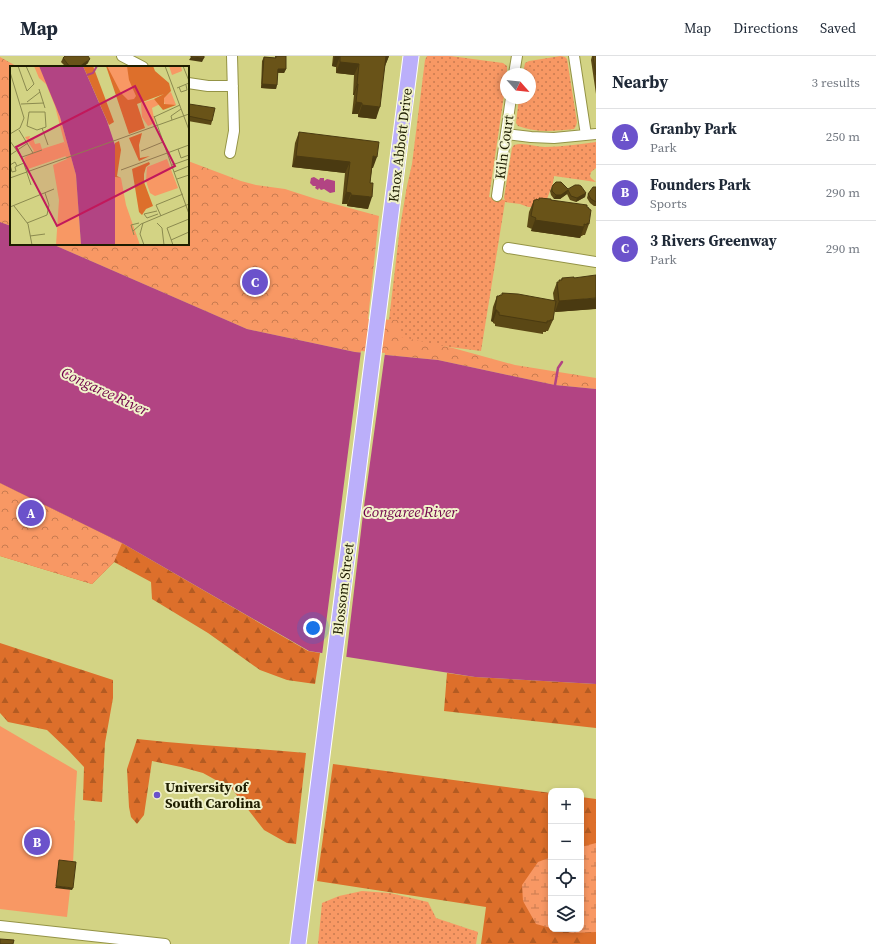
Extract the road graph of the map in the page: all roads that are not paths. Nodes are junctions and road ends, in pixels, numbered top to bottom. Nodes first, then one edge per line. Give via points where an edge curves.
1 (122, 56) edge
2 (232, 56) edge
3 (411, 56) edge
4 (507, 56) edge
5 (510, 56) edge
6 (517, 56) edge
7 (574, 56) edge
8 (141, 66) edge
9 (515, 68) edge
10 (189, 83) edge
11 (233, 86) junction
12 (510, 104) edge
13 (506, 134) junction
14 (591, 134) edge
15 (230, 153) dead end
16 (497, 196) dead end
17 (389, 234) joint
18 (508, 248) dead end
19 (596, 262) edge
20 (0, 926) edge
21 (97, 940) edge
22 (165, 944) edge
23 (298, 944) edge

1 - 8 street
2 - 11 street
3 - 17 main road, Knox Abbott Drive
4 - 5 street
6 - 9 street
7 - 14 street
10 - 11 street
11 - 15 street via 234,131
12 - 13 street, Kiln Court
13 - 14 street via 531,138
13 - 16 street, Kiln Court
17 - 23 main road, Blossom Street
18 - 19 street
20 - 21 street
21 - 22 street

